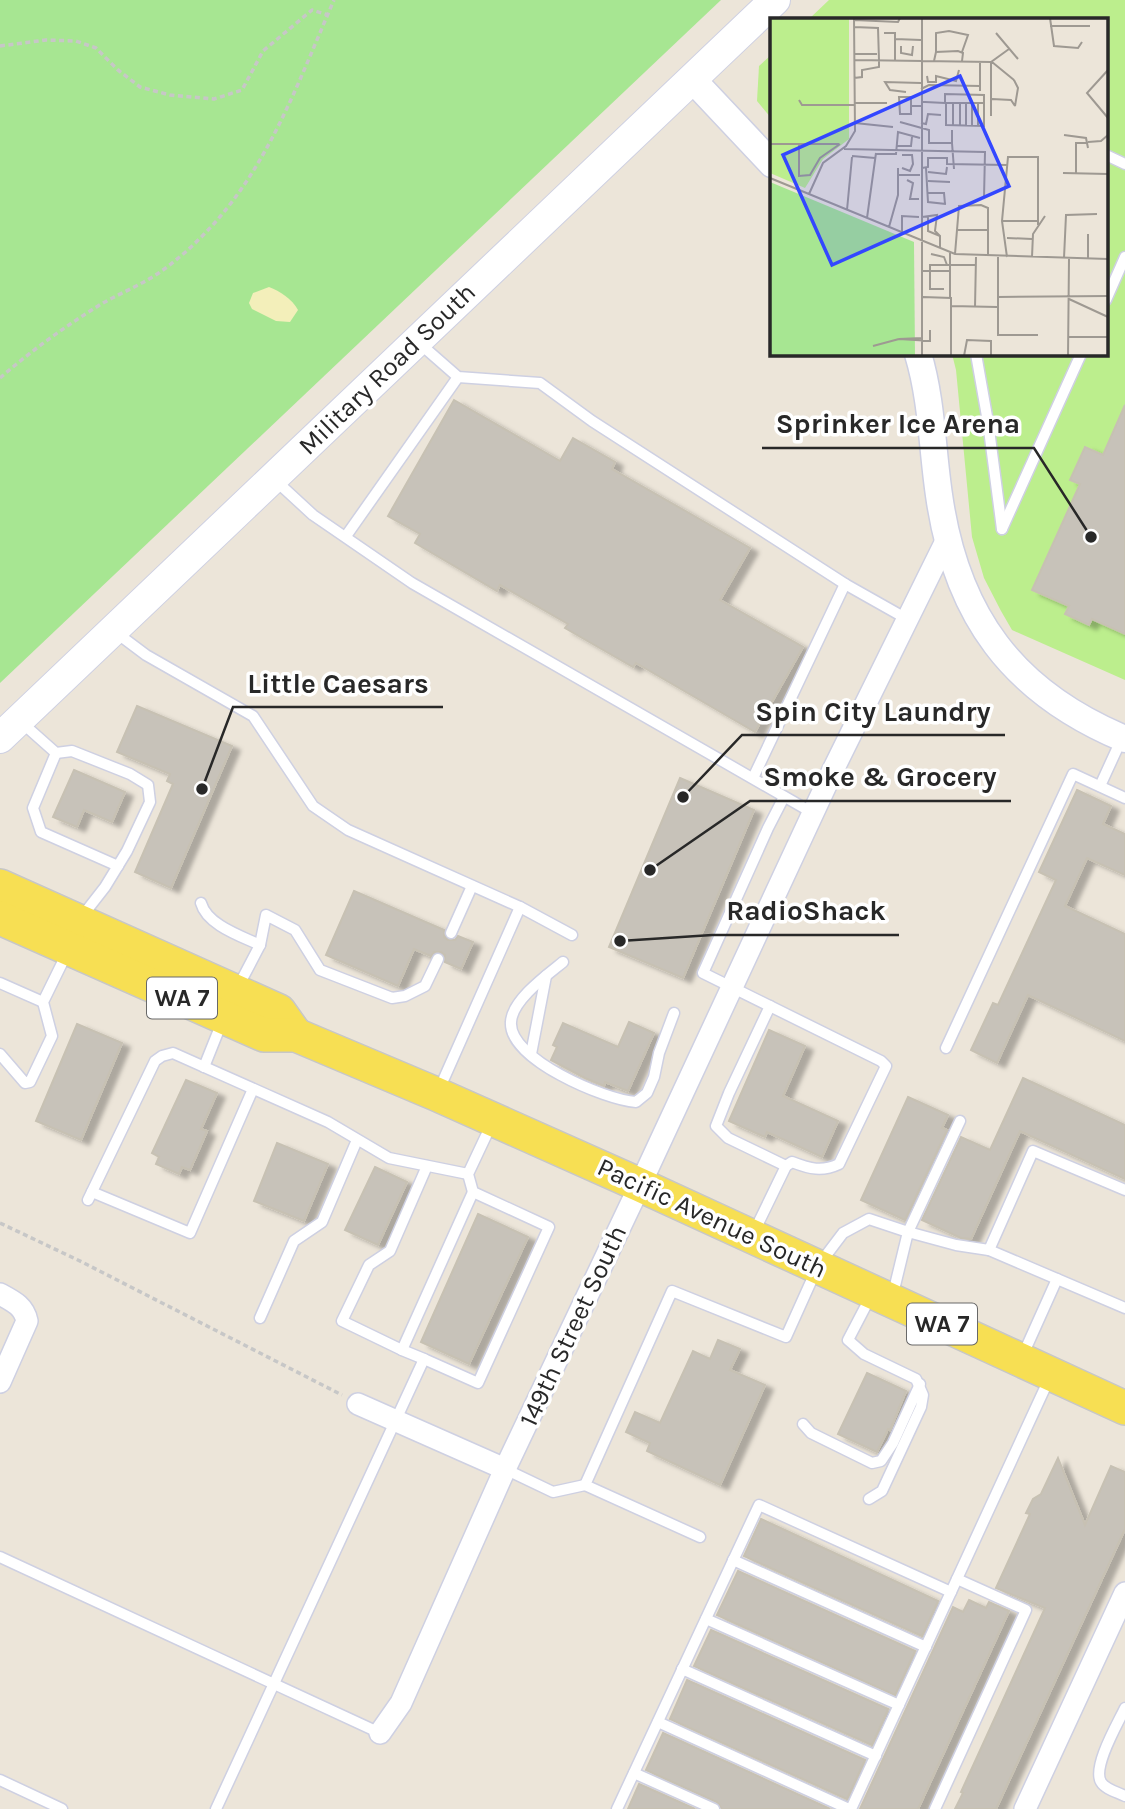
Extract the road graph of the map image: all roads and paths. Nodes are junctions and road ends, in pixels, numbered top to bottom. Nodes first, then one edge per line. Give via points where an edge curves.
1 (334, 0) edge
2 (775, 0) edge
3 (328, 15) junction
4 (0, 46) edge
5 (692, 79) junction
6 (1108, 156) edge
7 (770, 162) edge
8 (1125, 164) edge
9 (1125, 257) edge
10 (1108, 295) edge
11 (416, 340) junction
12 (918, 355) edge
13 (976, 355) edge
14 (1082, 355) edge
15 (457, 377) junction
16 (0, 378) edge
17 (273, 478) junction
18 (346, 536) junction
19 (947, 539) junction
20 (845, 584) junction
21 (907, 619) junction
22 (113, 631) junction
23 (10, 729) edge
24 (1124, 738) edge
25 (56, 753) junction
26 (753, 778) junction
27 (1100, 786) junction
28 (784, 797) junction
29 (1125, 798) edge
30 (813, 813) junction
31 (118, 866) junction
32 (0, 886) edge
33 (472, 886) junction
34 (201, 904) dead end
35 (520, 907) junction
36 (0, 918) edge
37 (451, 933) dead end
38 (74, 934) junction
39 (572, 934) dead end
40 (260, 945) junction
41 (439, 959) dead end
42 (563, 961) dead end
43 (546, 976) junction
44 (0, 983) edge
45 (733, 986) junction
46 (43, 1002) junction
47 (230, 1004) junction
48 (770, 1006) junction
49 (674, 1013) dead end
50 (946, 1048) dead end
51 (0, 1054) edge
52 (531, 1054) junction
53 (204, 1067) junction
54 (253, 1089) junction
55 (436, 1094) junction
56 (493, 1119) junction
57 (960, 1121) dead end
58 (357, 1140) junction
59 (786, 1166) junction
60 (427, 1167) junction
61 (468, 1174) junction
62 (640, 1185) junction
63 (1125, 1191) edge
64 (473, 1192) junction
65 (0, 1223) edge
66 (908, 1232) junction
67 (752, 1236) junction
68 (989, 1250) junction
69 (818, 1266) junction
70 (1057, 1279) junction
71 (0, 1294) edge
72 (882, 1296) junction
73 (1125, 1308) edge
74 (260, 1318) dead end
75 (402, 1350) junction
76 (424, 1359) junction
77 (1021, 1360) junction
78 (1051, 1374) junction
79 (0, 1382) edge
80 (920, 1384) junction
81 (358, 1404) joint
82 (1125, 1408) edge
83 (395, 1420) junction
84 (803, 1424) dead end
85 (505, 1469) junction
86 (585, 1485) junction
87 (869, 1499) dead end
88 (700, 1537) dead end
89 (0, 1556) edge
90 (733, 1560) junction
91 (957, 1579) junction
92 (951, 1592) junction
93 (1125, 1593) edge
94 (706, 1619) junction
95 (926, 1647) junction
96 (682, 1669) junction
97 (273, 1683) junction
98 (899, 1704) junction
99 (1125, 1708) edge
100 (658, 1722) junction
101 (380, 1733) joint
102 (876, 1756) junction
103 (634, 1773) junction
104 (0, 1780) edge
105 (1125, 1796) edge
106 (62, 1809) edge
107 (216, 1809) edge
108 (617, 1809) edge
109 (714, 1809) edge
110 (850, 1809) edge
111 (935, 1809) edge
112 (1025, 1809) edge

1 - 3 path
2 - 5 main road, Military Road South
3 - 4 path via 312,10 263,51 242,90 214,99 140,87 96,48 76,41
3 - 16 path via 262,159 225,211 161,272 70,325
5 - 7 street
5 - 11 main road, Military Road South
6 - 8 lane
9 - 10 lane
11 - 15 lane
11 - 17 main road, Military Road South
12 - 19 street
13 - 14 lane via 1002,529
15 - 18 lane
15 - 20 lane via 540,383
17 - 18 lane via 313,515
17 - 22 main road, Military Road South
18 - 26 lane via 412,583
19 - 21 street, 149th Street South
19 - 24 street via 968,600 1003,654 1054,701
20 - 21 lane
20 - 26 lane
21 - 30 street, 149th Street South
22 - 23 main road, Military Road South
22 - 33 lane via 253,716 313,806 348,830
23 - 25 lane
24 - 27 lane
25 - 31 lane via 33,808 41,832
25 - 31 lane via 72,751 148,785 150,803
26 - 28 lane
27 - 29 lane
27 - 50 lane via 1073,774
28 - 30 lane
28 - 45 lane via 703,973
30 - 45 street, 149th Street South
31 - 38 lane
32 - 38 main road, Pacific Avenue South / WA 7
33 - 35 lane
33 - 37 lane
34 - 40 lane via 203,912 218,923
35 - 39 lane
35 - 55 lane
36 - 38 main road, Pacific Avenue South / WA 7
38 - 46 lane
38 - 47 main road, Pacific Avenue South / WA 7
40 - 41 lane via 265,915 298,933 320,970 392,998 425,986
40 - 47 lane
42 - 43 lane
43 - 52 lane
43 - 52 lane via 514,1009 510,1023 514,1037
44 - 46 lane
45 - 48 lane
45 - 62 street, 149th Street South
46 - 51 lane via 52,1036 30,1082 25,1083
47 - 53 lane
47 - 55 main road, Pacific Avenue South / WA 7 via 279,1011 296,1035
48 - 59 lane via 716,1126 728,1138
48 - 59 lane via 886,1066 839,1164 825,1170 792,1162
49 - 52 lane via 648,1093 636,1102 622,1101 556,1074
53 - 54 lane
53 - 54 lane via 173,1053 155,1061 90,1196 190,1233
54 - 58 lane
55 - 56 main road, Pacific Avenue South / WA 7
56 - 61 lane
56 - 62 main road, Pacific Avenue South / WA 7
57 - 66 lane
58 - 60 lane via 389,1158
58 - 74 lane via 322,1222 294,1241
59 - 67 lane
60 - 61 lane
60 - 75 lane via 390,1251 369,1265 342,1321
61 - 64 lane
62 - 67 main road, Pacific Avenue South / WA 7
62 - 85 street, 149th Street South
63 - 68 lane via 1033,1150
64 - 75 lane
64 - 76 lane via 550,1227 478,1383
65 - 81 path
66 - 68 lane
66 - 69 lane via 869,1219 843,1233
66 - 72 lane
67 - 69 main road, Pacific Avenue South / WA 7
68 - 70 lane
69 - 72 main road, Pacific Avenue South / WA 7
69 - 86 lane via 786,1337 672,1291
70 - 73 lane
70 - 77 lane
71 - 79 street via 19,1305 27,1321
72 - 77 main road, Pacific Avenue South / WA 7
72 - 80 lane via 848,1340 864,1354
75 - 76 lane
76 - 83 lane
77 - 78 main road, Pacific Avenue South / WA 7
78 - 82 main road, Pacific Avenue South / WA 7
78 - 91 lane
80 - 84 lane via 881,1461 872,1463 811,1433
80 - 87 lane via 920,1407 882,1491
81 - 83 street
83 - 85 street
83 - 97 lane
85 - 86 lane via 552,1492
85 - 101 street, 149th Street South via 401,1703
86 - 88 lane
89 - 97 lane
90 - 92 lane via 759,1506
90 - 94 lane
90 - 95 lane
91 - 92 lane
91 - 111 lane via 1026,1610
92 - 95 lane
93 - 112 street
94 - 96 lane
94 - 98 lane
95 - 98 lane
96 - 100 lane
96 - 102 lane
97 - 101 lane
97 - 107 lane
98 - 102 lane
99 - 105 lane via 1098,1777 1103,1785
100 - 103 lane
100 - 110 lane
102 - 110 lane
103 - 108 lane
103 - 109 lane
104 - 106 lane

